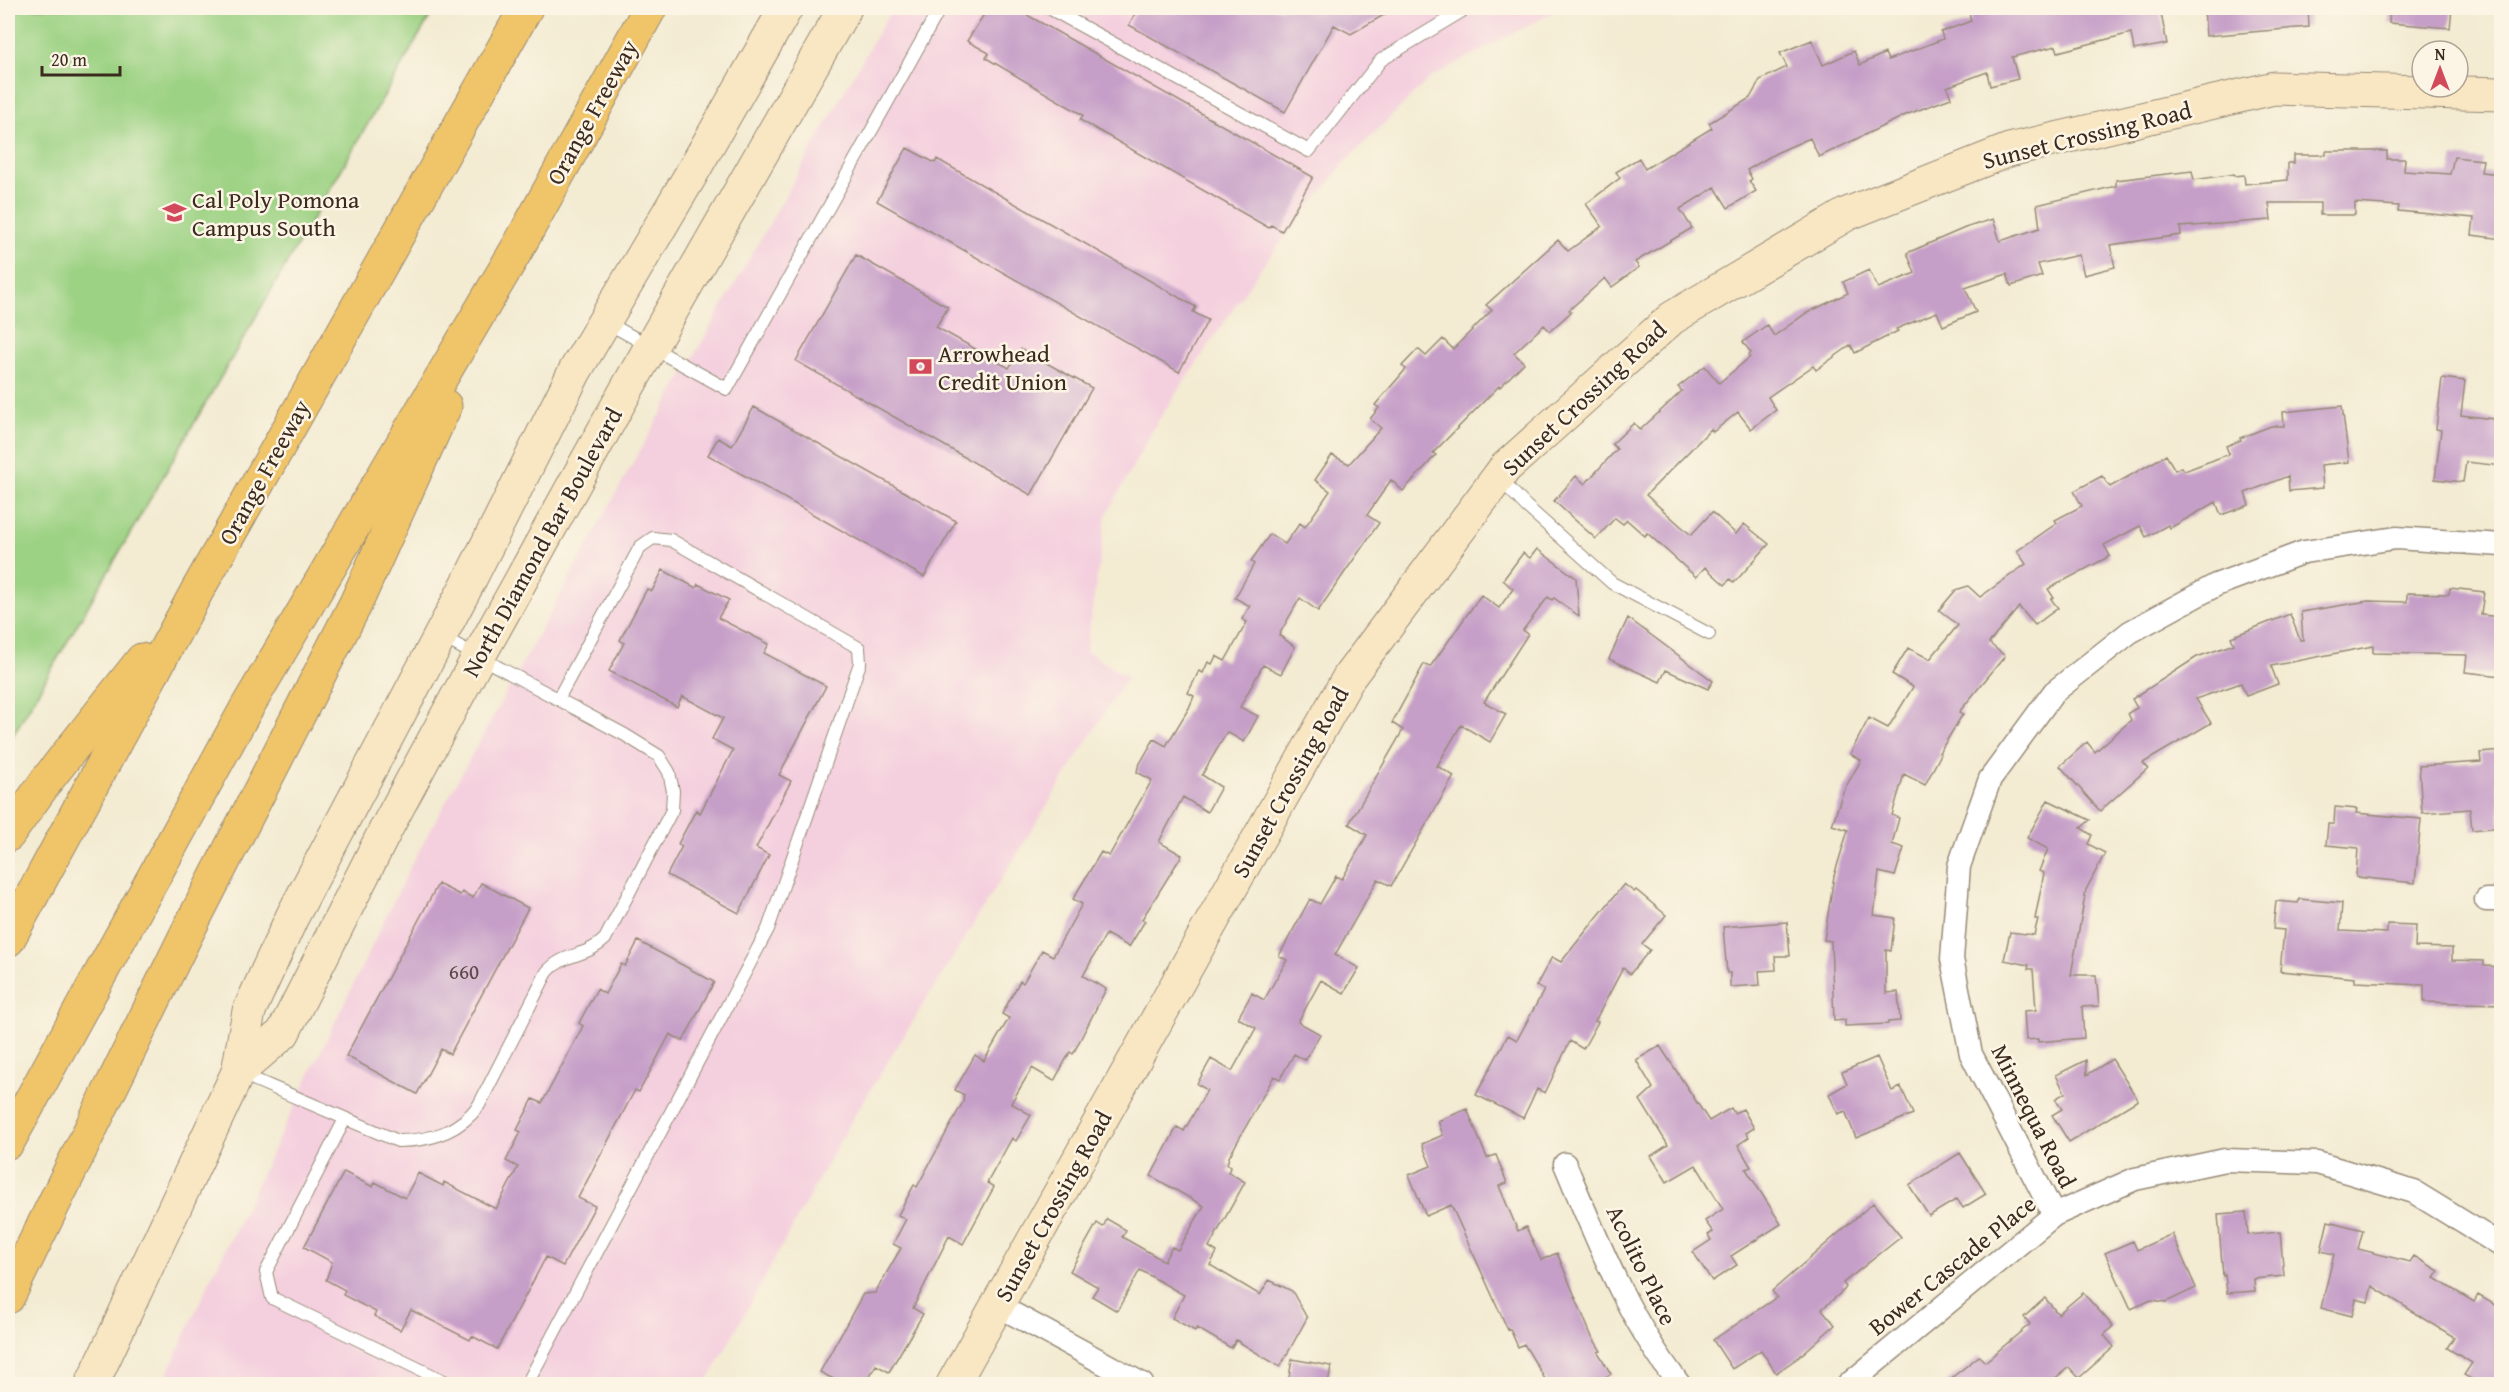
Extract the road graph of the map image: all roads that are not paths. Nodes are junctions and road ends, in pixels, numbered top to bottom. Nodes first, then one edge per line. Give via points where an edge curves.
1 (526, 8) edge
2 (650, 8) edge
3 (786, 8) edge
4 (845, 8) edge
5 (940, 8) edge
6 (1049, 8) edge
7 (1467, 8) edge
8 (2502, 94) edge
9 (517, 249) junction
10 (604, 321) junction
11 (652, 346) junction
12 (1498, 477) junction
13 (2502, 545) edge
14 (198, 591) junction
15 (1709, 634) dead end
16 (440, 636) junction
17 (479, 656) junction
18 (558, 699) junction
19 (8, 835) edge
20 (8, 940) edge
21 (238, 1072) junction
22 (345, 1119) junction
23 (8, 1142) edge
24 (1565, 1164) dead end
25 (2054, 1215) junction
26 (2502, 1246) edge
27 (8, 1297) edge
28 (997, 1305) junction
29 (92, 1384) edge
30 (450, 1384) edge
31 (527, 1384) edge
32 (953, 1384) edge
33 (1142, 1384) edge
34 (1679, 1384) edge
35 (1849, 1384) edge

1 - 14 highway, Orange Freeway
2 - 9 highway, Orange Freeway
3 - 10 main road
4 - 11 main road, North Diamond Bar Boulevard
5 - 11 lane via 727,390
6 - 7 lane via 1309,151 1381,60
8 - 12 main road, Sunset Crossing Road via 2274,88 2009,150 1847,214 1672,318
9 - 23 highway via 246,709
9 - 27 highway via 356,603 187,933
10 - 11 lane
10 - 16 main road, North Diamond Bar Boulevard
11 - 17 main road, North Diamond Bar Boulevard
12 - 15 lane via 1612,583
12 - 28 main road, Sunset Crossing Road via 1349,677
13 - 25 street, Minnequa Road via 2396,538 2304,552 2216,585 2130,632 2054,692 1990,779 1959,866 1952,958 1971,1054
14 - 19 highway via 47,780
14 - 20 highway, Orange Freeway
16 - 17 lane
16 - 21 main road, North Diamond Bar Boulevard via 292,917 249,1011
17 - 18 lane
17 - 21 main road, North Diamond Bar Boulevard via 283,1033
18 - 22 lane via 659,756 669,772 672,810 605,939 595,949 556,962 547,972 471,1117 457,1128 417,1141 398,1141
18 - 31 lane via 640,547 653,538 671,540 860,648 860,663 768,929
21 - 22 lane
21 - 29 main road, North Diamond Bar Boulevard
22 - 30 lane via 266,1272 272,1298
24 - 34 street, Acolito Place via 1618,1289
25 - 26 street, Bower Cascade Place via 2135,1179 2225,1160 2317,1163 2414,1192
25 - 35 street, Bower Cascade Place
28 - 32 main road, Sunset Crossing Road
28 - 33 street

